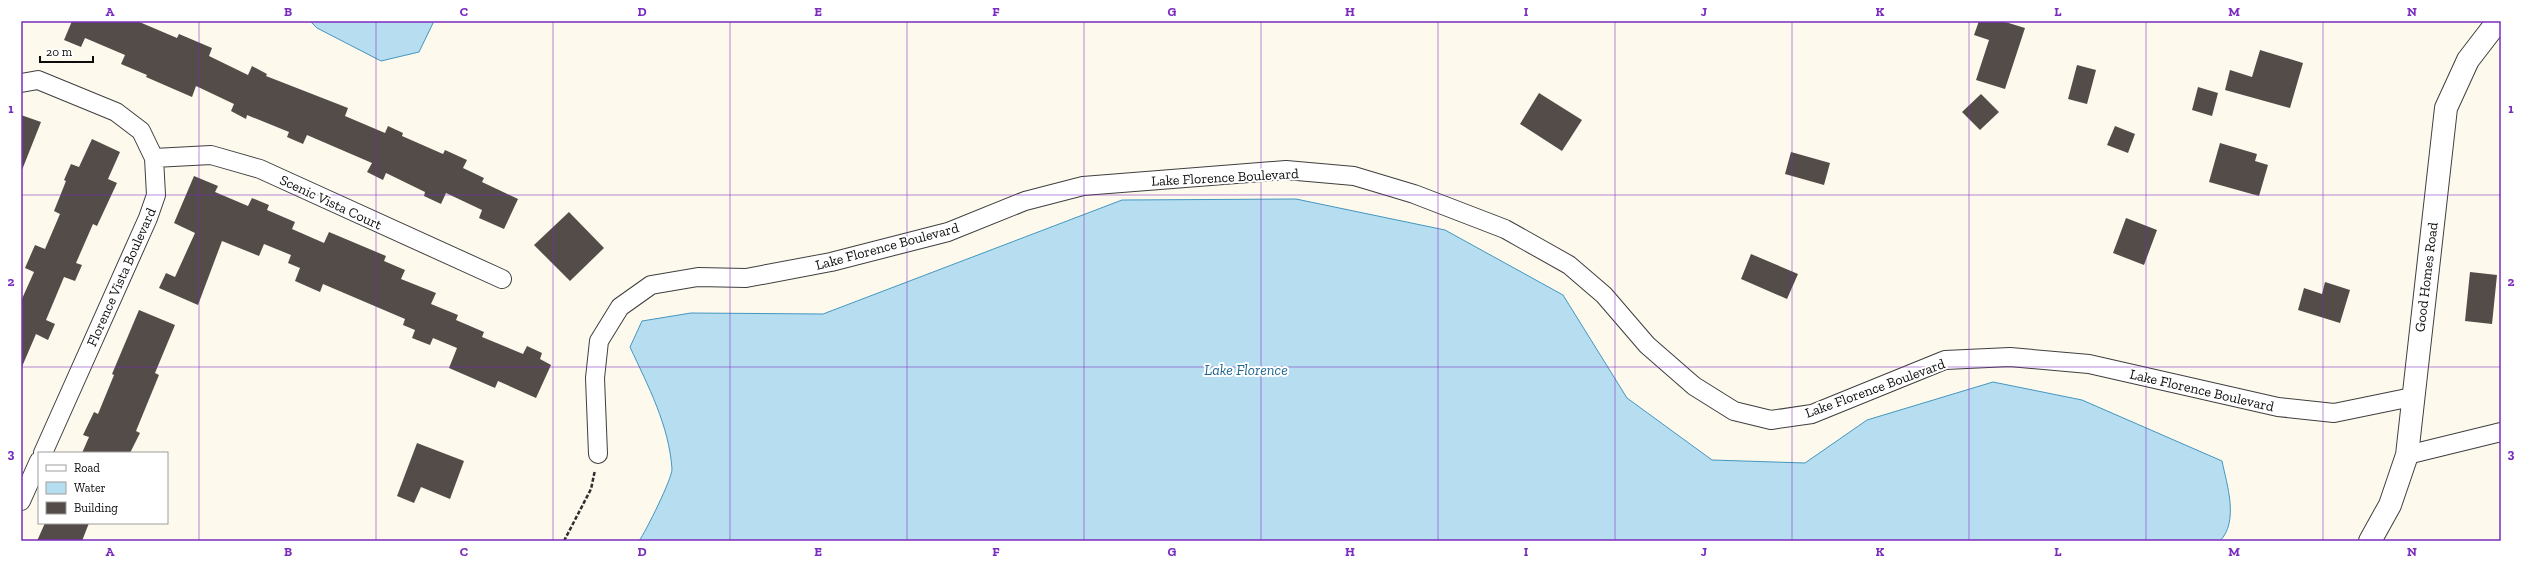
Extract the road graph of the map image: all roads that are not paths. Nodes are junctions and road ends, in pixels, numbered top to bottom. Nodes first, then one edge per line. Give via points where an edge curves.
1 (2498, 21) edge
2 (21, 83) edge
3 (154, 158) junction
4 (502, 280) dead end
5 (2412, 397) junction
6 (2501, 432) edge
7 (43, 452) edge
8 (598, 454) road end
9 (2407, 455) junction
10 (38, 463) edge
11 (21, 501) edge
12 (2370, 541) edge

1 - 5 street, Good Homes Road via 2468,60 2446,108
2 - 3 street, Florence Vista Boulevard via 38,80 116,112 141,131
3 - 4 street, Scenic Vista Court via 211,155 260,169
3 - 7 street, Florence Vista Boulevard via 156,195 148,218
5 - 8 street, Lake Florence Boulevard via 2334,413 2292,409 2089,364 2010,358 1946,360 1812,414 1771,420 1734,411 1694,386 1646,346 1604,295 1569,265 1505,229 1414,194 1354,176 1286,170 1082,186 1025,201 948,232 831,262 746,278 698,278 651,285 620,307 599,341 595,378
5 - 9 street, Good Homes Road
6 - 9 street
9 - 12 street, Good Homes Road via 2390,505
10 - 11 street

